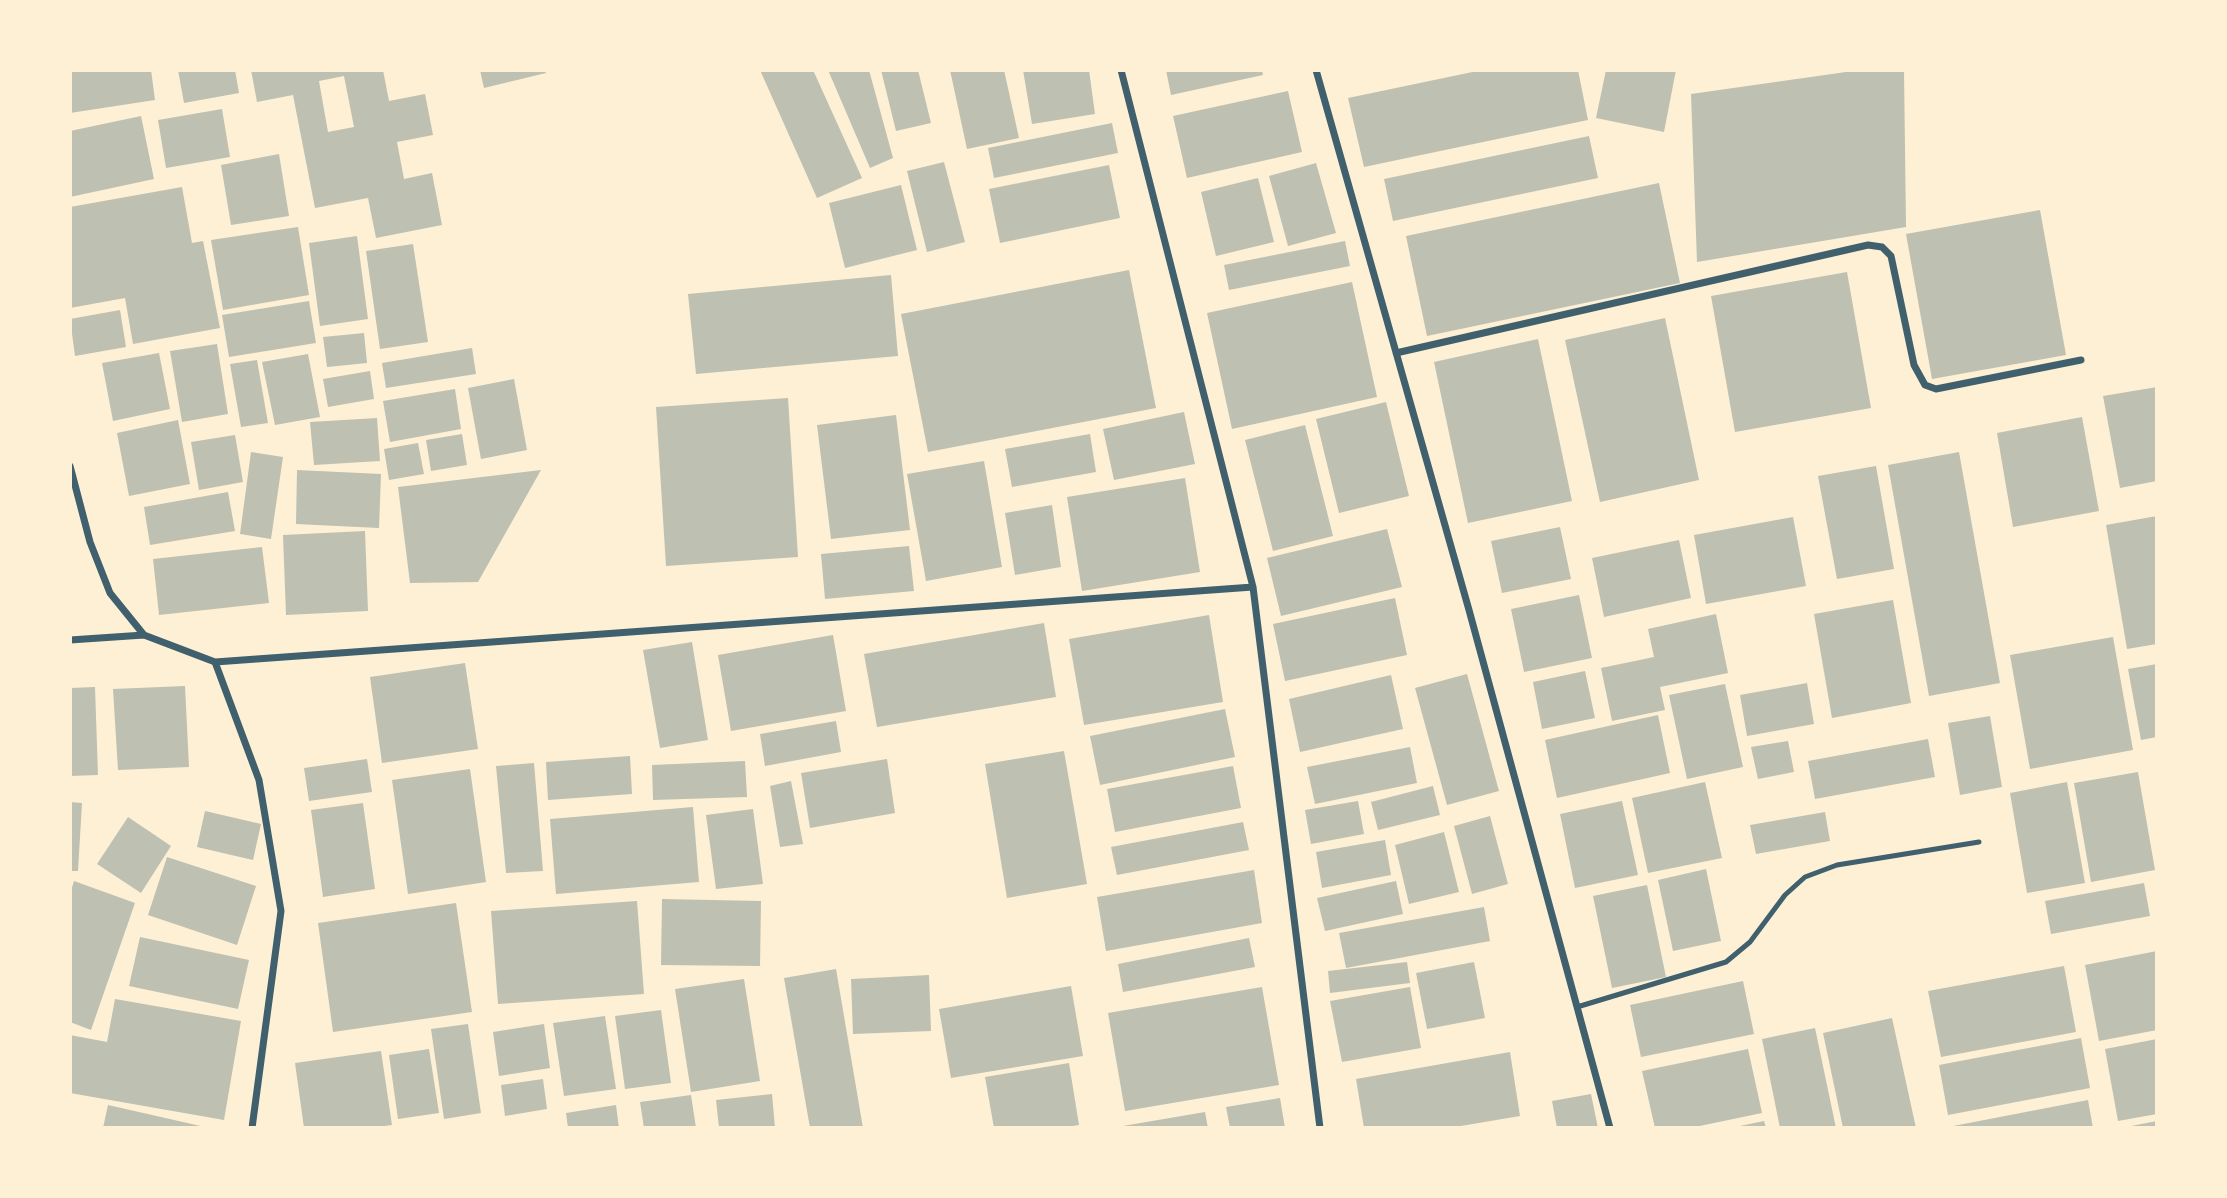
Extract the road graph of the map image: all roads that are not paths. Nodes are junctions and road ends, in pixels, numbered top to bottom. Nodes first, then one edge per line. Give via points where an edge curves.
1 (1121, 70) edge
2 (1316, 70) edge
3 (1396, 353) junction
4 (2081, 360) dead end
5 (70, 466) edge
6 (1253, 587) junction
7 (144, 635) junction
8 (70, 640) edge
9 (215, 662) junction
10 (1979, 842) dead end
11 (1577, 1007) junction
12 (252, 1128) edge
13 (1320, 1128) edge
14 (1610, 1128) edge

1 - 6 street
2 - 3 street
3 - 4 street via 1868,245 1882,247 1891,256 1914,365 1925,385 1936,389
3 - 11 street
5 - 7 street via 90,542 110,593
6 - 9 street
6 - 13 street
7 - 8 street
7 - 9 street
9 - 12 street via 259,780 281,911
10 - 11 lane via 1837,865 1805,877 1785,895 1750,942 1726,962
11 - 14 street

